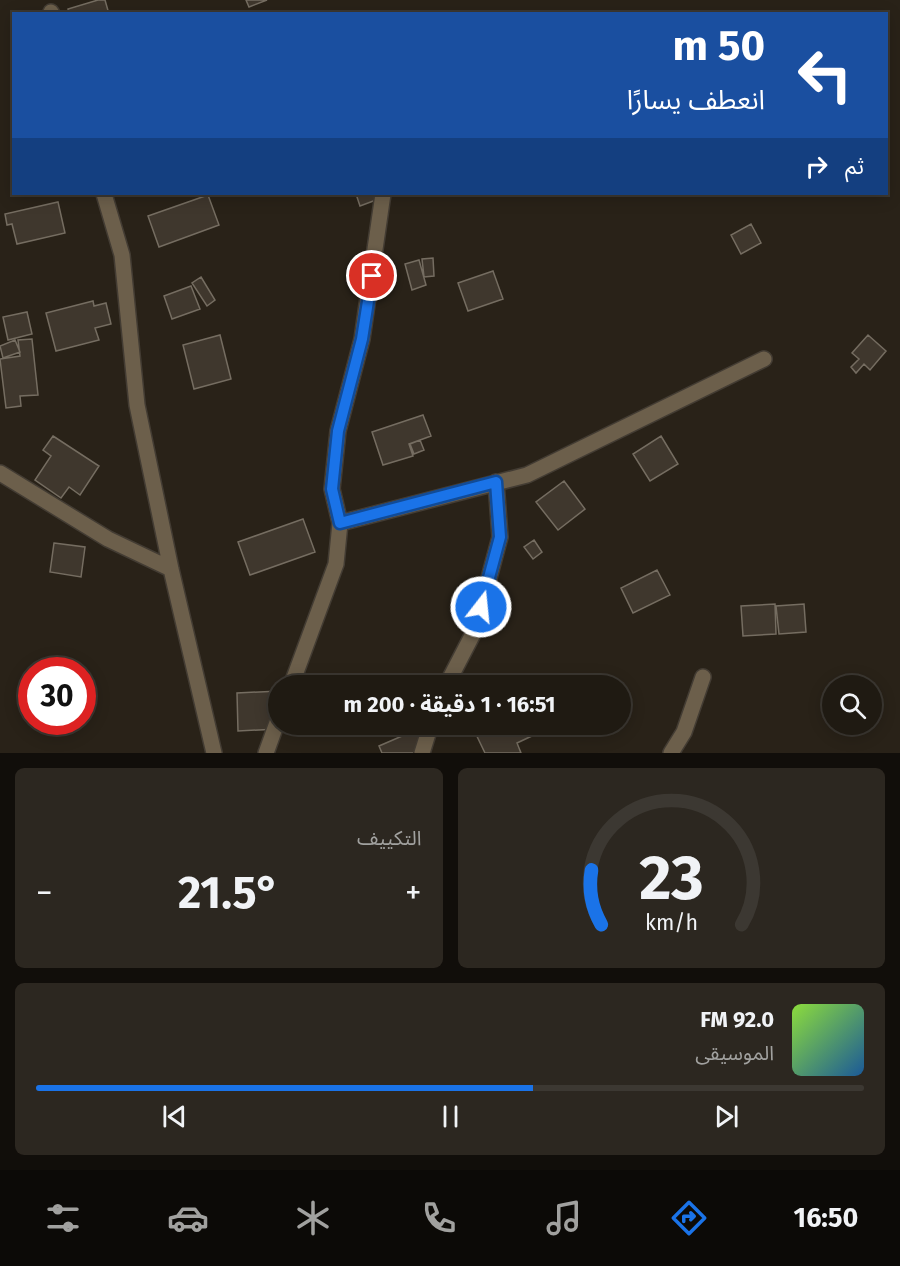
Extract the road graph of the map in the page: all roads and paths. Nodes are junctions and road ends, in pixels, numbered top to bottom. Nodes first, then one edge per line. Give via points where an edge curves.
1 (104, 195) edge
2 (383, 195) edge
3 (764, 359) dead end
4 (0, 473) edge
5 (496, 482) junction
6 (340, 523) junction
7 (171, 569) junction
8 (295, 675) edge
9 (452, 675) edge
10 (703, 677) dead end
11 (272, 735) edge
12 (427, 735) edge
13 (214, 753) edge
14 (266, 753) edge
15 (422, 753) edge
16 (671, 753) edge

1 - 7 street via 122,255 137,405
2 - 6 street via 362,339 338,431 332,489
3 - 5 street via 527,475
4 - 7 street via 108,539
5 - 6 street
5 - 9 street via 500,537 475,630
6 - 8 street via 336,564
7 - 13 street
10 - 16 street via 684,732
11 - 14 street
12 - 15 street

